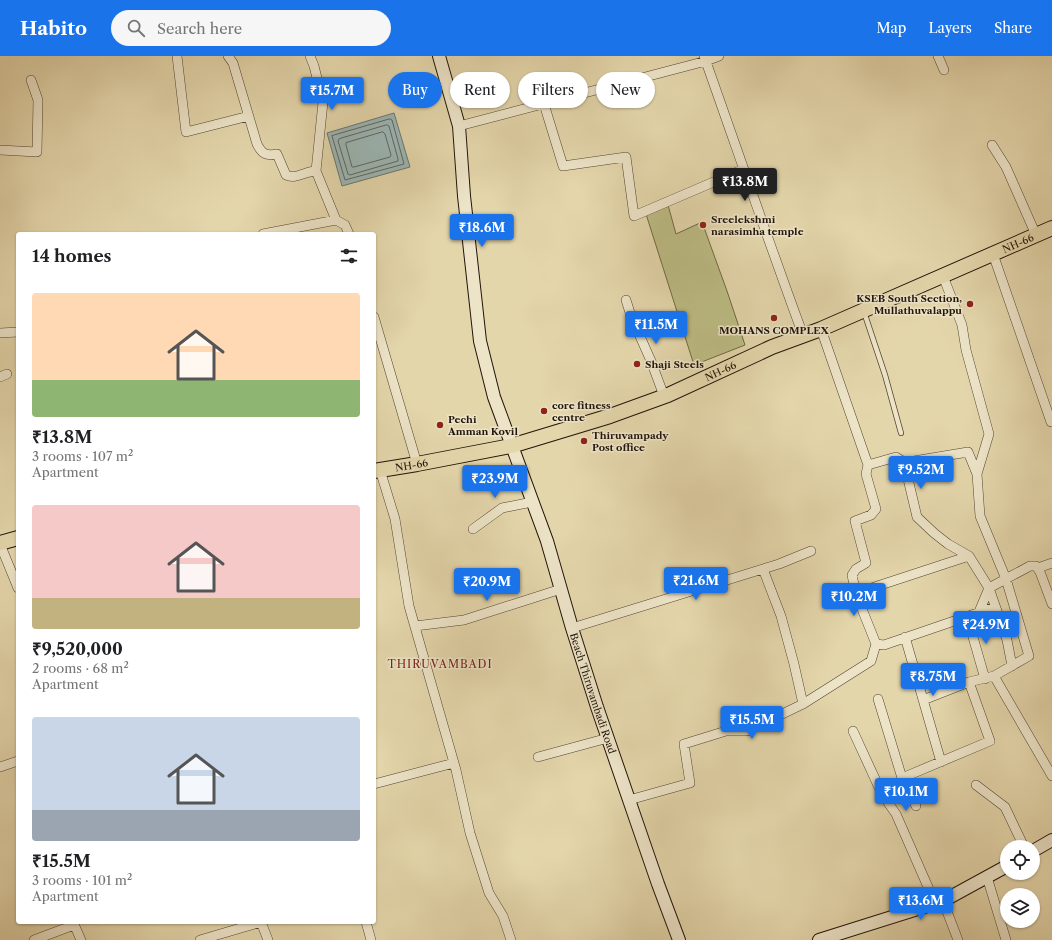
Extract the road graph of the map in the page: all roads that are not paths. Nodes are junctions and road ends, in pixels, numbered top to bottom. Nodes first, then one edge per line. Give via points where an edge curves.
1 (177, 56) edge
2 (228, 56) edge
3 (310, 56) edge
4 (439, 56) edge
5 (719, 56) edge
6 (938, 56) edge
7 (705, 59) edge
8 (944, 70) dead end
9 (31, 80) dead end
10 (588, 92) edge
11 (529, 108) edge
12 (545, 108) edge
13 (249, 116) junction
14 (459, 126) junction
15 (992, 145) dead end
16 (0, 150) edge
17 (744, 169) junction
18 (316, 171) junction
19 (336, 220) junction
20 (1052, 228) edge
21 (273, 232) edge
22 (348, 232) edge
23 (1036, 235) junction
24 (993, 254) junction
25 (943, 276) junction
26 (626, 300) dead end
27 (864, 311) junction
28 (376, 324) edge
29 (821, 329) junction
30 (16, 332) edge
31 (0, 333) edge
32 (803, 335) junction
33 (664, 396) junction
34 (1052, 422) edge
35 (901, 433) dead end
36 (511, 446) junction
37 (904, 462) junction
38 (417, 464) junction
39 (868, 465) junction
40 (377, 470) edge
41 (977, 474) junction
42 (532, 502) junction
43 (473, 529) dead end
44 (16, 539) edge
45 (0, 544) edge
46 (811, 551) dead end
47 (969, 556) junction
48 (1052, 563) edge
49 (1038, 568) junction
50 (763, 569) junction
51 (1006, 579) junction
52 (16, 583) edge
53 (989, 588) junction
54 (561, 589) junction
55 (851, 595) junction
56 (1052, 604) edge
57 (995, 607) junction
58 (979, 612) junction
59 (968, 616) junction
60 (415, 626) junction
61 (572, 628) junction
62 (905, 637) junction
63 (876, 644) junction
64 (1012, 666) junction
65 (989, 678) junction
66 (970, 682) junction
67 (878, 699) dead end
68 (923, 700) junction
69 (802, 704) junction
70 (853, 731) dead end
71 (608, 738) junction
72 (538, 758) dead end
73 (16, 762) edge
74 (940, 762) junction
75 (454, 763) junction
76 (0, 767) edge
77 (1052, 776) edge
78 (902, 778) junction
79 (376, 783) edge
80 (976, 785) dead end
81 (629, 800) junction
82 (916, 806) dead end
83 (1021, 840) edge
84 (1052, 840) edge
85 (1040, 847) edge
86 (1000, 870) edge
87 (987, 877) junction
88 (939, 902) junction
89 (72, 924) edge
90 (74, 924) edge
91 (254, 924) edge
92 (262, 924) edge
93 (367, 924) edge
94 (34, 940) edge
95 (81, 940) edge
96 (200, 940) edge
97 (268, 940) edge
98 (371, 940) edge
99 (512, 940) edge
100 (679, 940) edge
101 (819, 940) edge
102 (958, 940) edge
103 (1006, 940) edge

1 - 13 street via 186,132
2 - 13 street via 233,62
3 - 18 street via 323,102
4 - 14 main road, Beach Thiruvambadi Road
5 - 7 street
6 - 8 street
7 - 10 street
7 - 17 street
9 - 16 street via 38,100 37,152
11 - 14 street
12 - 17 street via 563,166 626,157 634,216
13 - 18 street via 260,151 270,155 277,154 286,175 295,177
14 - 36 main road, Beach Thiruvambadi Road via 480,341 494,397
15 - 23 street via 1006,167
17 - 32 street
18 - 19 street
19 - 21 street
19 - 22 street via 345,225
20 - 23 main road, NH-66
23 - 24 main road, NH-66
24 - 25 main road, NH-66
24 - 34 street
25 - 27 main road, NH-66
25 - 41 street via 962,325 966,350 989,434
26 - 33 street
27 - 29 main road, NH-66
27 - 35 lane
28 - 38 street
29 - 32 main road, NH-66
29 - 39 street
30 - 31 street
32 - 33 main road, NH-66
33 - 36 main road, NH-66 via 610,416
36 - 38 main road, NH-66
36 - 42 main road, Beach Thiruvambadi Road
37 - 39 street via 896,458
37 - 41 street via 968,452
37 - 47 street via 917,517 948,544
38 - 40 main road, NH-66
39 - 55 street via 866,474 876,509 871,515 855,521 866,563 852,575
40 - 60 street via 395,520 409,606
41 - 51 street via 980,516
42 - 43 street via 502,508
42 - 54 main road, Beach Thiruvambadi Road
44 - 45 main road
45 - 52 street
46 - 50 street
47 - 53 street
47 - 55 street
48 - 49 street
49 - 51 street via 1030,566
49 - 56 street
50 - 61 street
50 - 69 street via 781,616
51 - 53 street
51 - 64 street via 1030,656
53 - 57 street
53 - 58 street
54 - 60 street via 464,620
54 - 61 main road, Beach Thiruvambadi Road
55 - 63 street
57 - 58 street
57 - 64 street via 1007,640
58 - 59 street
59 - 62 street
59 - 65 street
60 - 75 street
61 - 71 main road, Beach Thiruvambadi Road
62 - 63 street via 884,645
62 - 68 street
63 - 69 street via 871,661
64 - 65 street
65 - 66 street
65 - 77 street
66 - 68 street
66 - 74 street via 990,742
67 - 78 street
68 - 74 street
69 - 81 street via 747,731 726,731 684,744 690,783
70 - 88 street via 882,794 896,814
71 - 72 street
71 - 81 main road, Beach Thiruvambadi Road
73 - 76 street
74 - 78 street
75 - 79 street
75 - 99 street via 470,832 485,881
78 - 82 street
80 - 83 street via 1005,807
81 - 100 main road, Beach Thiruvambadi Road
84 - 85 main road
86 - 87 main road
87 - 88 main road
87 - 103 street
88 - 101 main road
88 - 102 street
89 - 94 street
90 - 95 street
91 - 96 street
92 - 97 street
93 - 98 street

